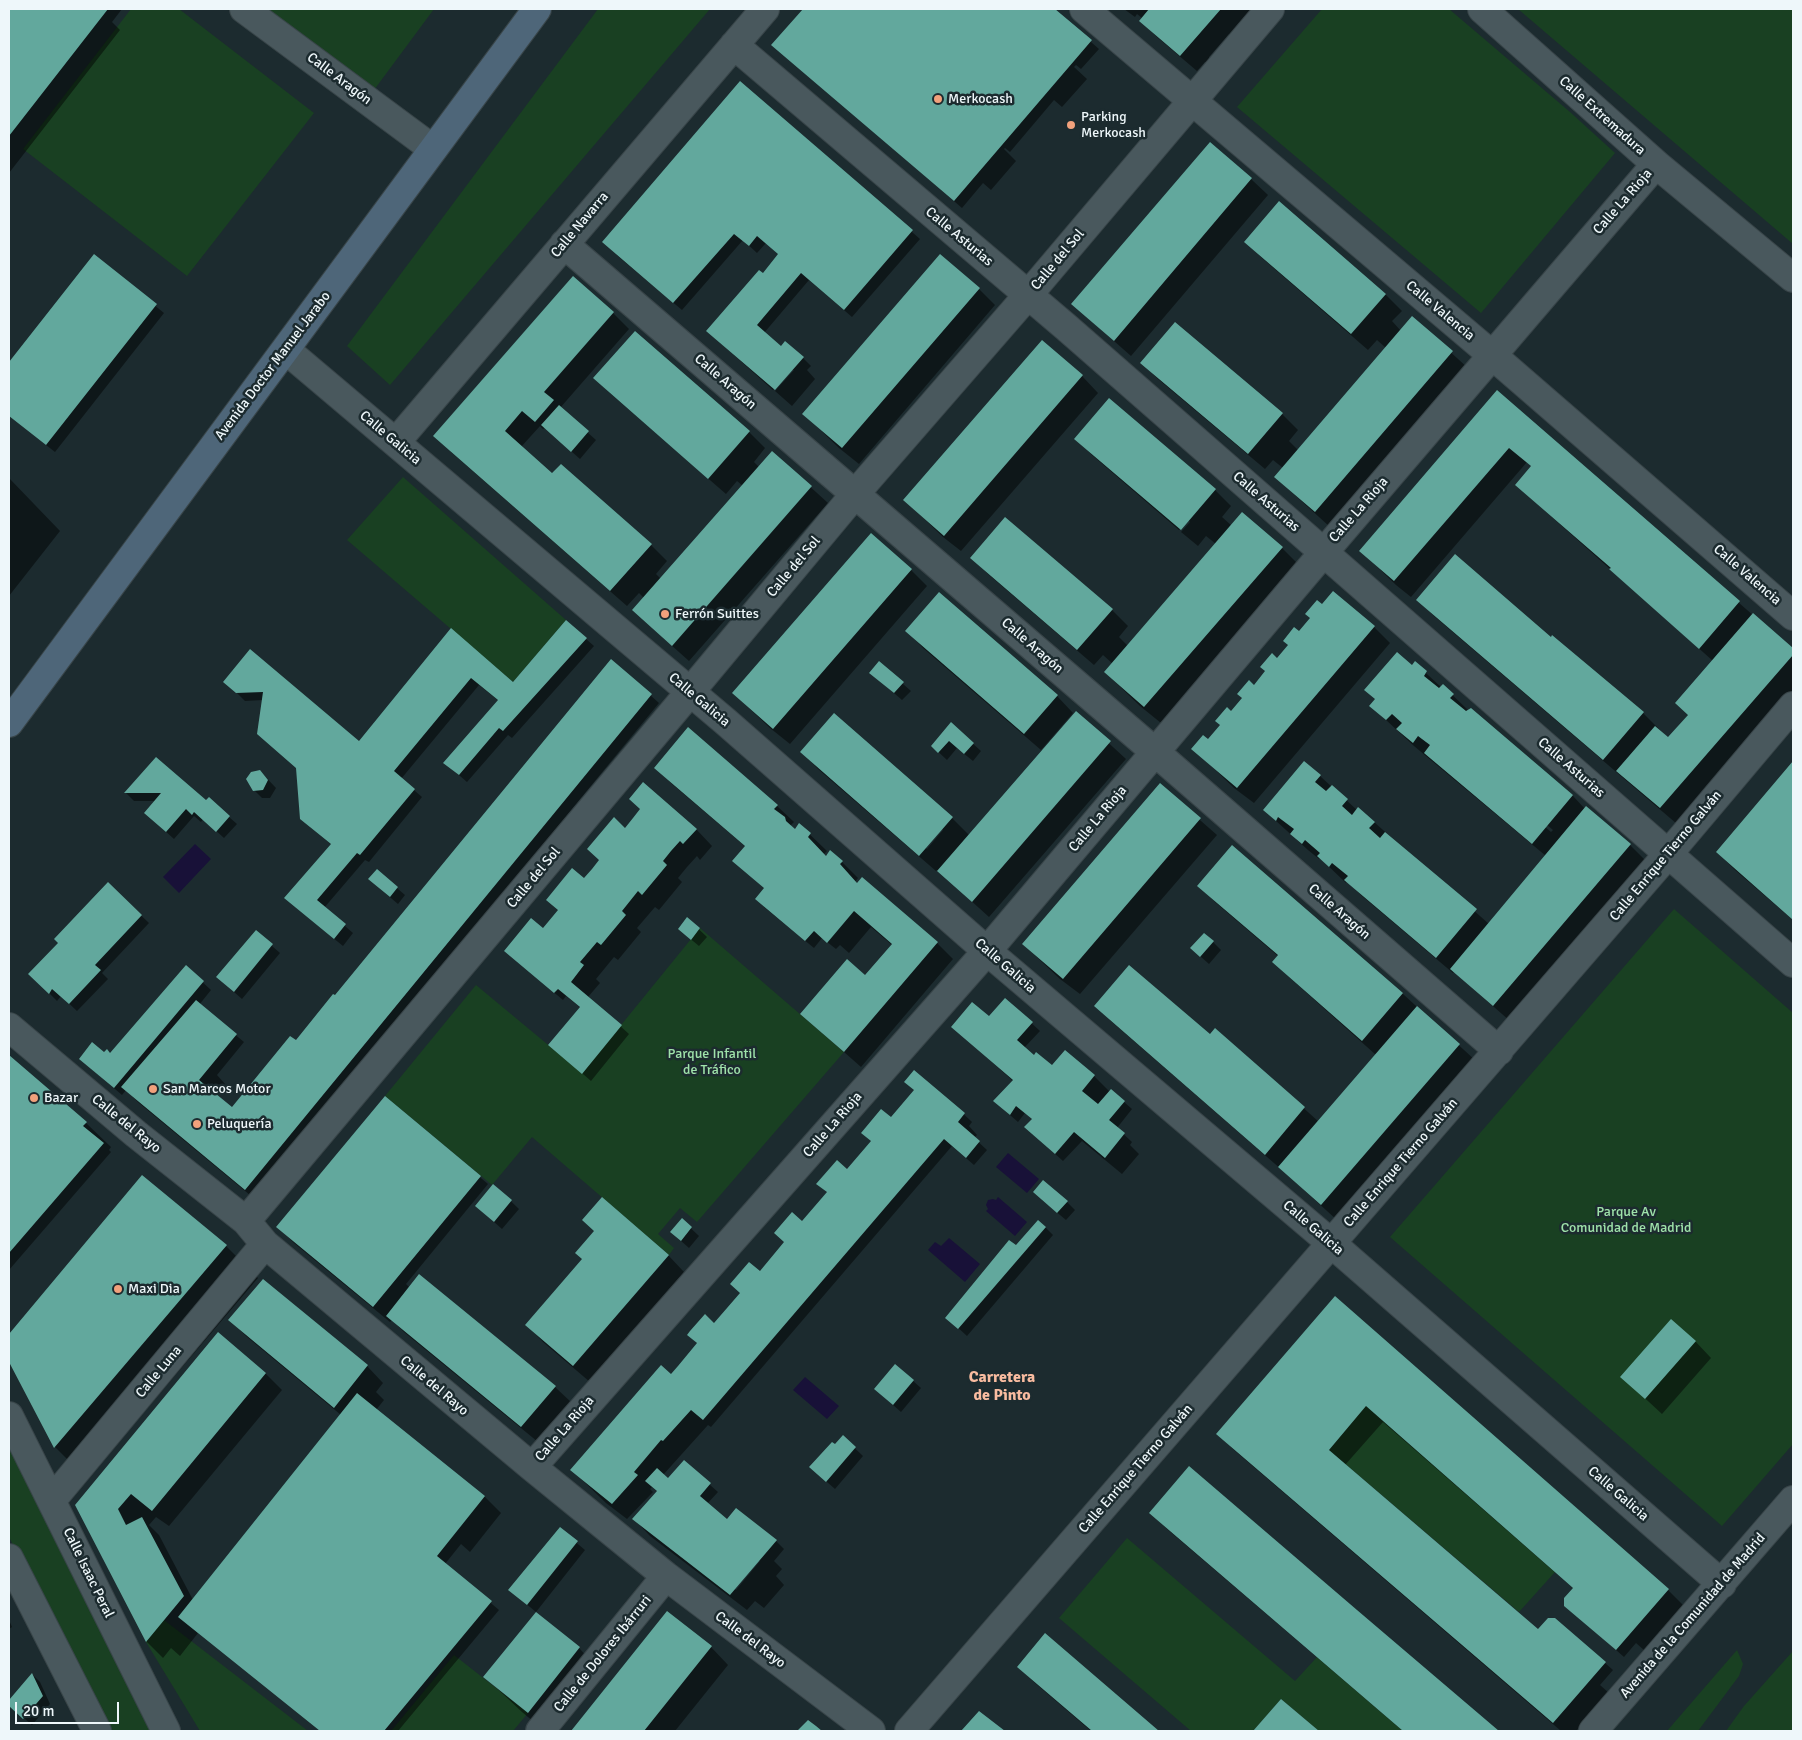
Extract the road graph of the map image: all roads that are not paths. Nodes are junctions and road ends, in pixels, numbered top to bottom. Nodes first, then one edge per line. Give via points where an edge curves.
1 (244, 9) edge
2 (537, 9) edge
3 (765, 9) edge
4 (1084, 9) edge
5 (1270, 9) edge
6 (1482, 9) edge
7 (734, 46) junction
8 (1192, 102) junction
9 (433, 149) junction
10 (1656, 164) junction
11 (564, 244) junction
12 (1793, 278) edge
13 (1028, 295) junction
14 (286, 350) junction
15 (1492, 355) junction
16 (396, 442) junction
17 (855, 494) junction
18 (1324, 552) junction
19 (1793, 616) edge
20 (690, 692) junction
21 (1793, 706) edge
22 (9, 723) edge
23 (1154, 751) junction
24 (1669, 853) junction
25 (987, 950) junction
26 (1793, 963) edge
27 (9, 1028) edge
28 (1499, 1051) junction
29 (246, 1221) junction
30 (1331, 1243) junction
31 (265, 1244) junction
32 (9, 1416) edge
33 (532, 1467) junction
34 (52, 1500) junction
35 (1793, 1500) edge
36 (9, 1558) edge
37 (666, 1576) junction
38 (1722, 1584) junction
39 (97, 1731) edge
40 (166, 1731) edge
41 (540, 1731) edge
42 (871, 1731) edge
43 (909, 1731) edge
44 (1594, 1731) edge

1 - 9 street, Calle Aragón
2 - 9 street, Avenida Doctor Manuel Jarabo
3 - 7 street, Calle Navarra
4 - 8 street, Calle Valencia
5 - 8 street, Calle del Sol
6 - 10 street, Calle Extremadura
7 - 11 street, Calle Navarra
7 - 13 street, Calle Asturias
8 - 13 street, Calle del Sol
8 - 15 street, Calle Valencia
9 - 14 street, Avenida Doctor Manuel Jarabo
10 - 12 street, Calle Extremadura
10 - 15 street, Calle La Rioja
11 - 16 street, Calle Navarra
11 - 17 street, Calle Aragón
13 - 17 street, Calle del Sol
13 - 18 street, Calle Asturias
14 - 16 street, Calle Galicia
14 - 22 street, Avenida Doctor Manuel Jarabo
15 - 18 street, Calle La Rioja
15 - 19 street, Calle Valencia
16 - 20 street, Calle Galicia
17 - 20 street, Calle del Sol
17 - 23 street, Calle Aragón
18 - 23 street, Calle La Rioja
18 - 24 street, Calle Asturias
20 - 25 street, Calle Galicia
20 - 29 street, Calle del Sol
21 - 24 street, Calle Enrique Tierno Galván
23 - 25 street, Calle La Rioja
23 - 28 street, Calle Aragón
24 - 26 street, Calle Asturias
24 - 28 street, Calle Enrique Tierno Galván
25 - 30 street, Calle Galicia
25 - 33 street, Calle La Rioja
27 - 29 street, Calle del Rayo
28 - 30 street, Calle Enrique Tierno Galván
29 - 31 street, Calle del Rayo
30 - 38 street, Calle Galicia
30 - 43 street, Calle Enrique Tierno Galván
31 - 33 street, Calle del Rayo
31 - 34 street, Calle Luna
32 - 34 street, Calle Isaac Peral
33 - 37 street, Calle del Rayo
34 - 40 street, Calle Isaac Peral
35 - 38 street, Avenida de la Comunidad de Madrid
36 - 39 street
37 - 41 street, Calle de Dolores Ibárruri
37 - 42 street, Calle del Rayo
38 - 44 street, Avenida de la Comunidad de Madrid

